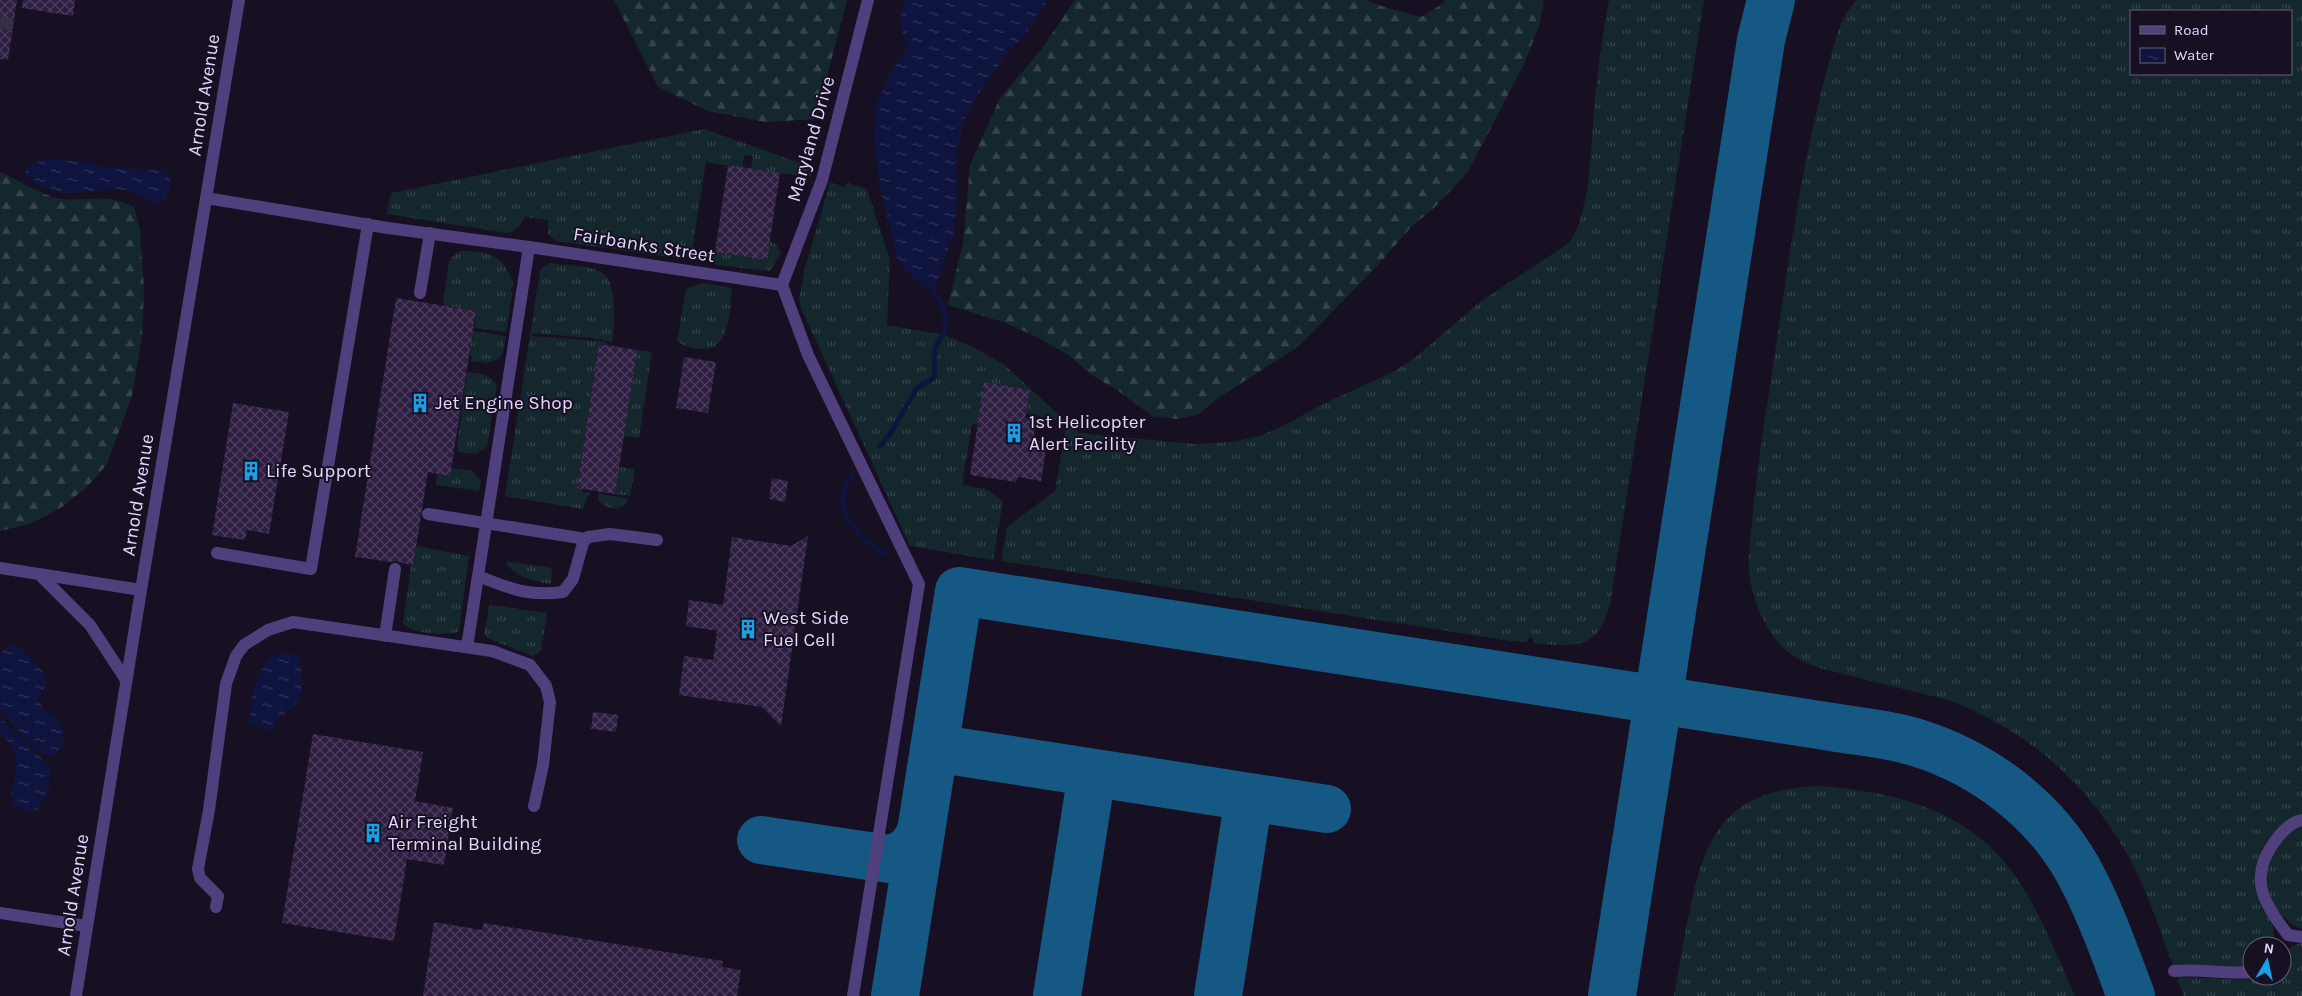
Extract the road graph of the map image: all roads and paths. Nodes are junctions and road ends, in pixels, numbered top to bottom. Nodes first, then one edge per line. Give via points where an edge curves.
1 (239, 0) edge
2 (868, 0) edge
3 (206, 198) junction
4 (368, 224) junction
5 (430, 234) junction
6 (529, 247) junction
7 (782, 285) junction
8 (420, 293) dead end
9 (428, 514) dead end
10 (486, 522) junction
11 (586, 539) junction
12 (657, 540) dead end
13 (217, 553) dead end
14 (0, 568) edge
15 (395, 569) dead end
16 (39, 574) junction
17 (478, 576) junction
18 (141, 590) junction
19 (385, 636) junction
20 (467, 647) junction
21 (126, 680) junction
22 (534, 806) dead end
23 (2302, 820) edge
24 (216, 907) dead end
25 (0, 913) edge
26 (87, 926) junction
27 (2288, 935) joint
28 (2302, 936) edge
29 (2174, 971) dead end
30 (2242, 973) edge
31 (76, 996) edge
32 (853, 996) edge

1 - 3 street, Arnold Avenue
2 - 7 street, Maryland Drive via 822,180
3 - 4 street, Fairbanks Street
3 - 18 street, Arnold Avenue
4 - 5 street, Fairbanks Street
4 - 13 street via 311,569
5 - 6 street, Fairbanks Street
5 - 8 street
6 - 7 street, Fairbanks Street
6 - 10 street
7 - 32 street via 808,355 919,584
9 - 10 street
10 - 11 street
10 - 17 street
11 - 12 street via 610,534
11 - 17 street via 573,580 563,592 533,594
14 - 16 street
15 - 19 street
16 - 18 street
16 - 21 street via 90,625
17 - 20 street
18 - 21 street, Arnold Avenue
19 - 20 street
19 - 24 street via 293,622 268,630 244,645 236,656 226,684 198,869 200,878 218,896
20 - 22 street via 492,651 530,665 546,686 550,702 543,765
21 - 26 street, Arnold Avenue
23 - 27 street via 2281,833 2267,852 2261,868 2264,901
25 - 26 street
26 - 31 street, Arnold Avenue
27 - 28 street
29 - 30 street via 2202,969

